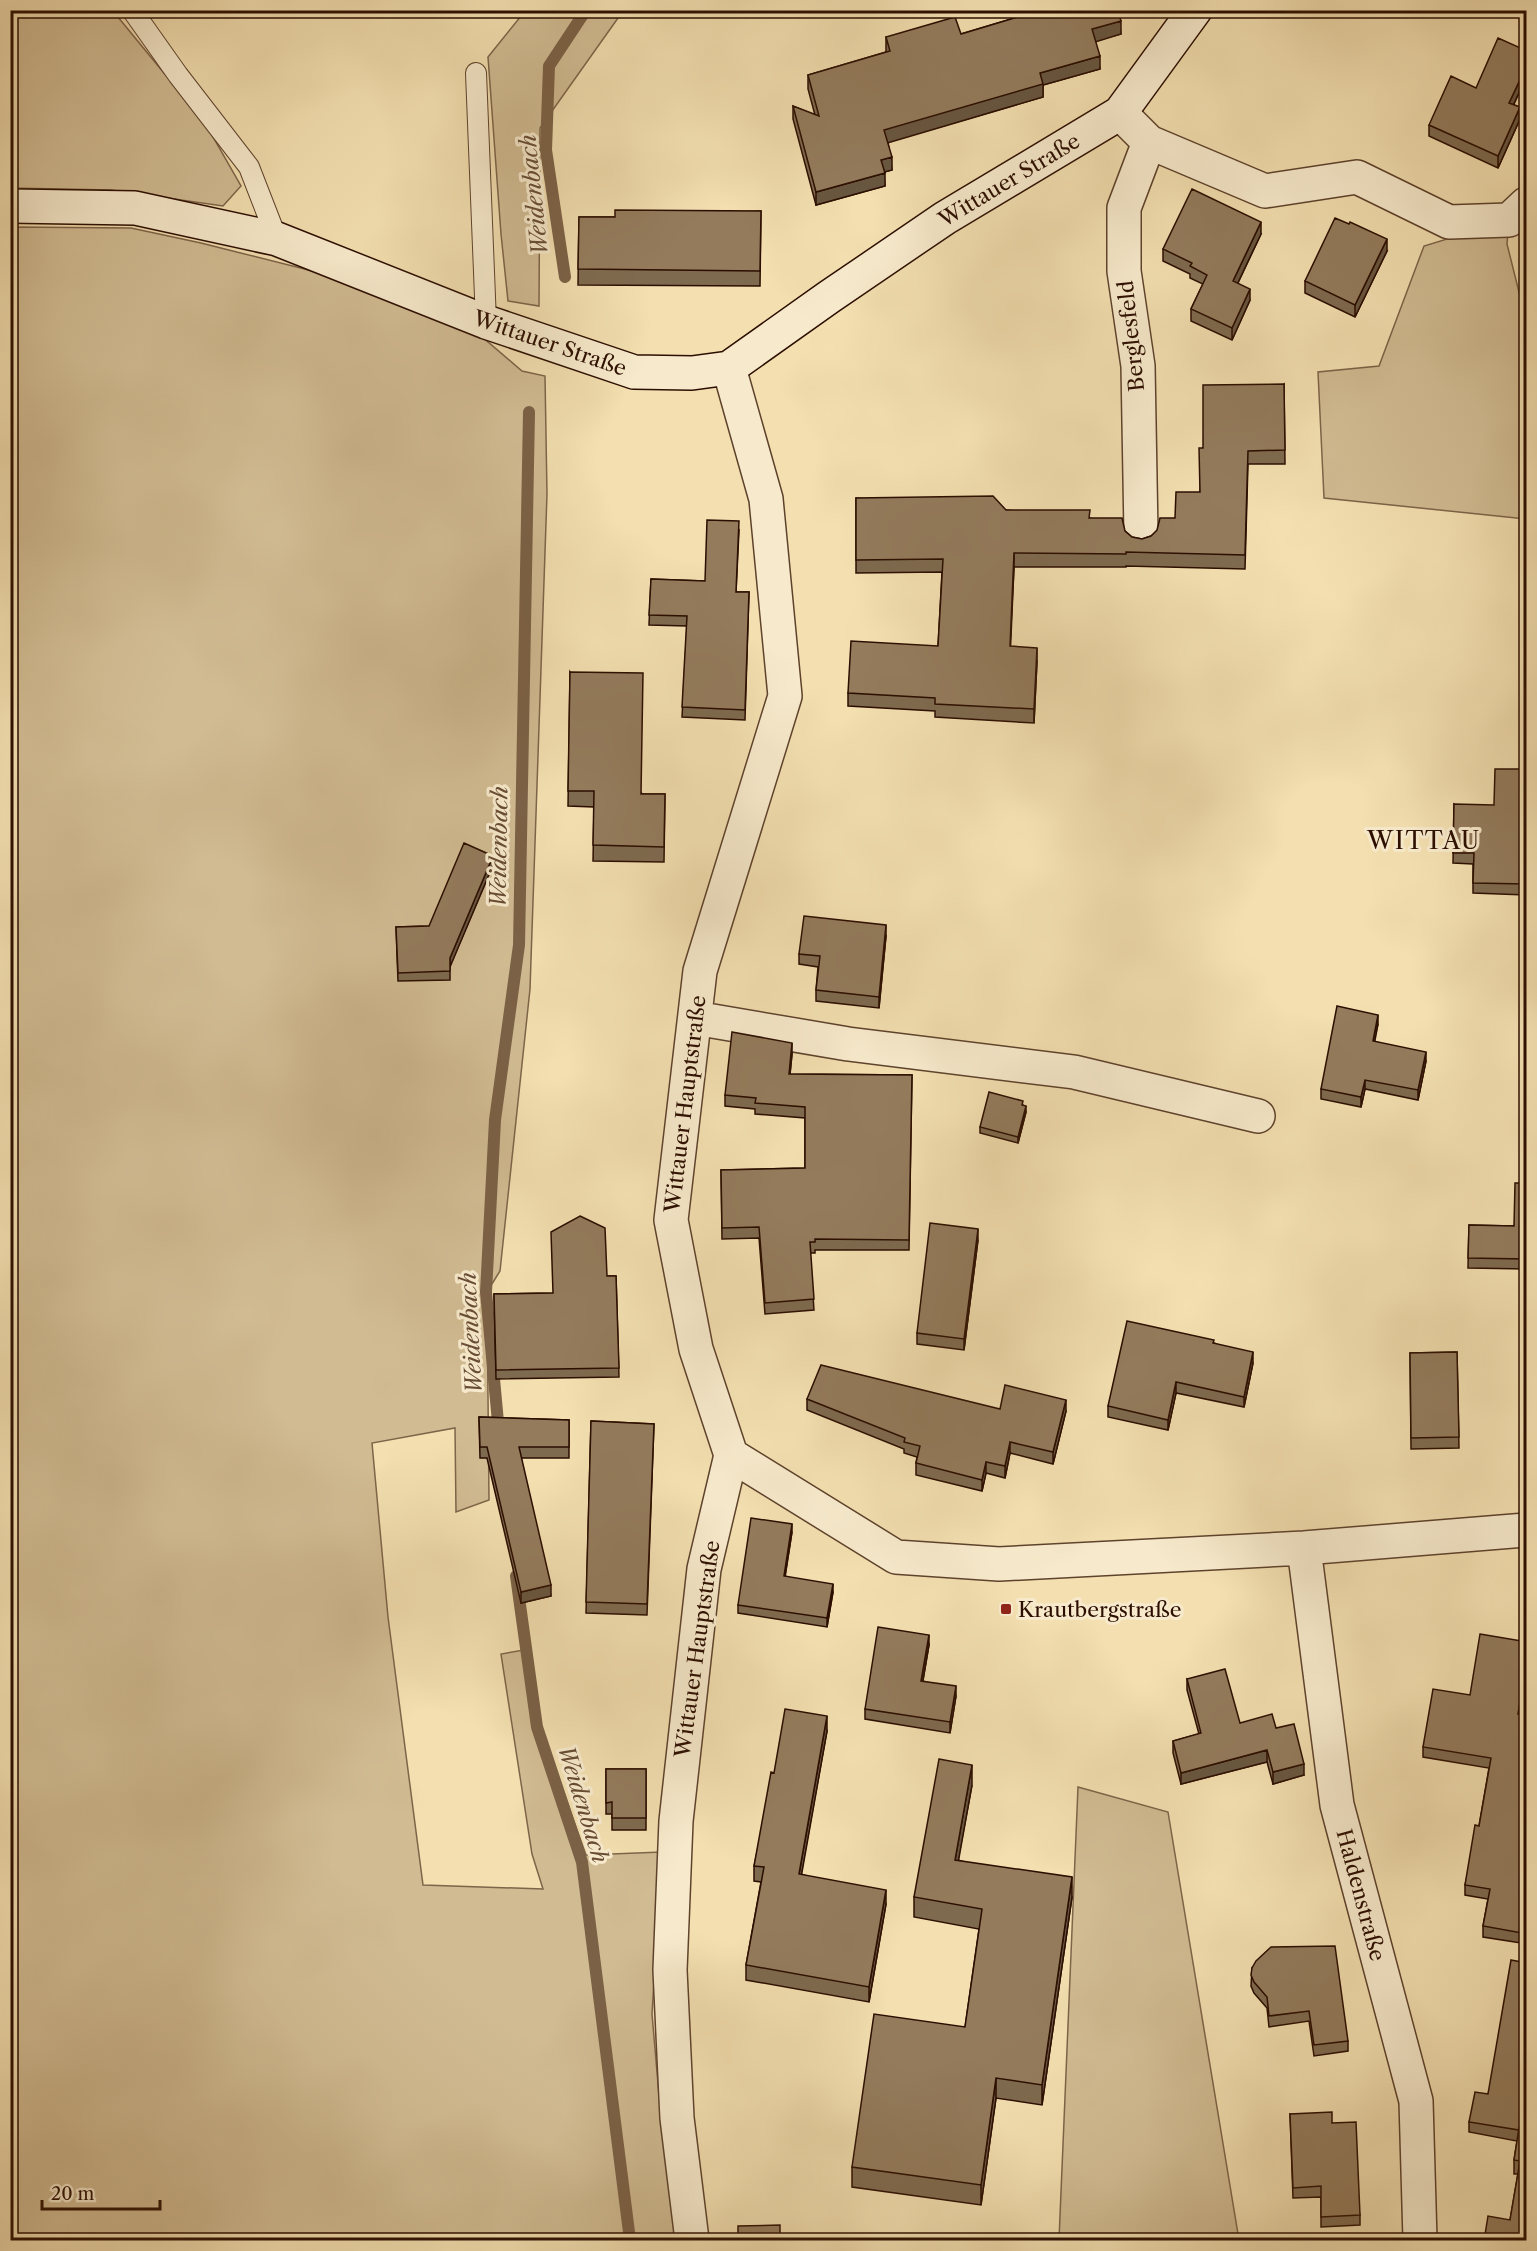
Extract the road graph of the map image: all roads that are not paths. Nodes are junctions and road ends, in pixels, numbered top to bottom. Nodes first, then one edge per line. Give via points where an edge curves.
1 (132, 10) edge
2 (1195, 10) edge
3 (476, 73) dead end
4 (1119, 113) junction
5 (1149, 142) junction
6 (1527, 204) edge
7 (10, 206) edge
8 (277, 239) junction
9 (486, 322) junction
10 (729, 368) junction
11 (1141, 534) dead end
12 (695, 1018) junction
13 (1258, 1116) dead end
14 (731, 1455) junction
15 (1527, 1530) edge
16 (1304, 1548) junction
17 (692, 2241) edge
18 (1420, 2241) edge

1 - 8 lane via 249,167
2 - 4 street, Wittauer Straße
3 - 9 lane
4 - 5 street
4 - 10 street, Wittauer Straße via 945,218
5 - 6 street via 1265,191 1357,177 1449,222 1509,220
5 - 11 street, Berglesfeld via 1124,208 1124,271 1138,366
7 - 8 street, Wittauer Straße via 135,208
8 - 9 street, Wittauer Straße
9 - 10 street, Wittauer Straße via 634,372 692,374
10 - 12 street, Wittauer Hauptstraße via 766,499 785,696 700,971
12 - 13 street via 848,1044 1074,1072
12 - 14 street, Wittauer Hauptstraße via 671,1220 696,1349
14 - 16 street via 896,1557 999,1564
14 - 17 street, Wittauer Hauptstraße via 704,1569 676,1821 670,1970 677,2118
15 - 16 street
16 - 18 street, Haldenstraße via 1337,1805 1416,2101

